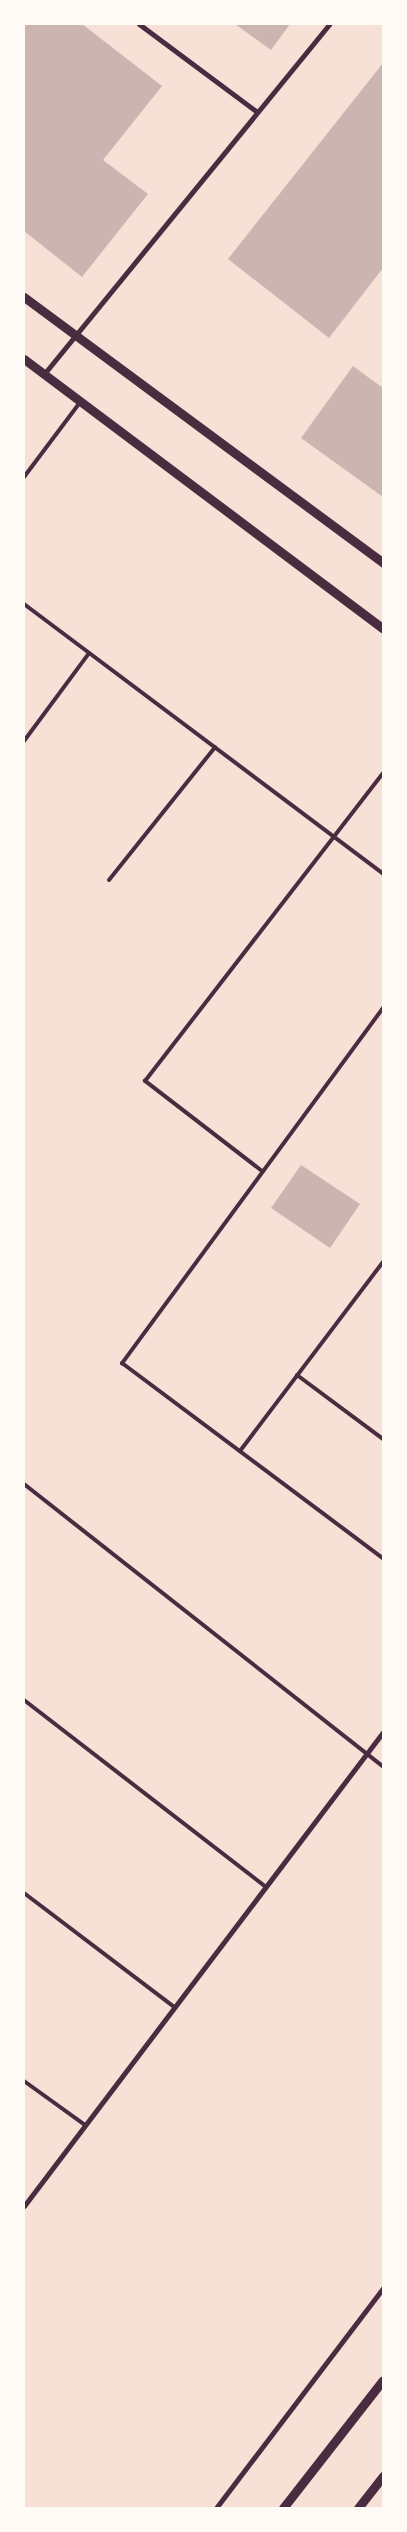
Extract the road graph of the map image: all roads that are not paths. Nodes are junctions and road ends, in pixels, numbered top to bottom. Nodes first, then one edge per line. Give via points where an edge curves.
1 (139, 24) edge
2 (329, 24) edge
3 (257, 112) junction
4 (24, 298) edge
5 (75, 335) junction
6 (24, 359) edge
7 (44, 374) junction
8 (81, 401) junction
9 (24, 477) edge
10 (383, 563) edge
11 (24, 604) edge
12 (383, 629) edge
13 (88, 652) junction
14 (24, 741) edge
15 (215, 747) junction
16 (383, 773) edge
17 (334, 837) junction
18 (383, 874) edge
19 (109, 880) dead end
20 (383, 1008) edge
21 (262, 1171) junction
22 (383, 1262) edge
23 (297, 1376) junction
24 (383, 1439) edge
25 (240, 1451) junction
26 (24, 1484) edge
27 (383, 1558) edge
28 (24, 1700) edge
29 (383, 1732) edge
30 (366, 1754) junction
31 (383, 1766) edge
32 (266, 1887) junction
33 (24, 1893) edge
34 (174, 2007) junction
35 (24, 2081) edge
36 (85, 2124) junction
37 (24, 2206) edge
38 (383, 2288) edge
39 (383, 2380) edge
40 (383, 2476) edge
41 (216, 2508) edge
42 (283, 2508) edge
43 (358, 2508) edge

1 - 3 street
2 - 3 street
3 - 5 street
4 - 5 street
5 - 7 street
5 - 10 street
6 - 7 street
7 - 8 street
8 - 9 lane
8 - 12 street
11 - 13 lane
13 - 14 lane
13 - 15 lane
15 - 17 lane
15 - 19 lane
16 - 17 lane
17 - 18 lane
17 - 21 lane via 145,1081
20 - 21 lane
21 - 25 lane via 122,1363
22 - 23 lane
23 - 24 lane
23 - 25 lane
25 - 27 lane
26 - 30 lane
28 - 32 lane
29 - 30 street
30 - 31 lane
30 - 32 street
32 - 34 street
33 - 34 lane
34 - 36 street
35 - 36 lane
36 - 37 street
38 - 41 street
39 - 42 street
40 - 43 street

